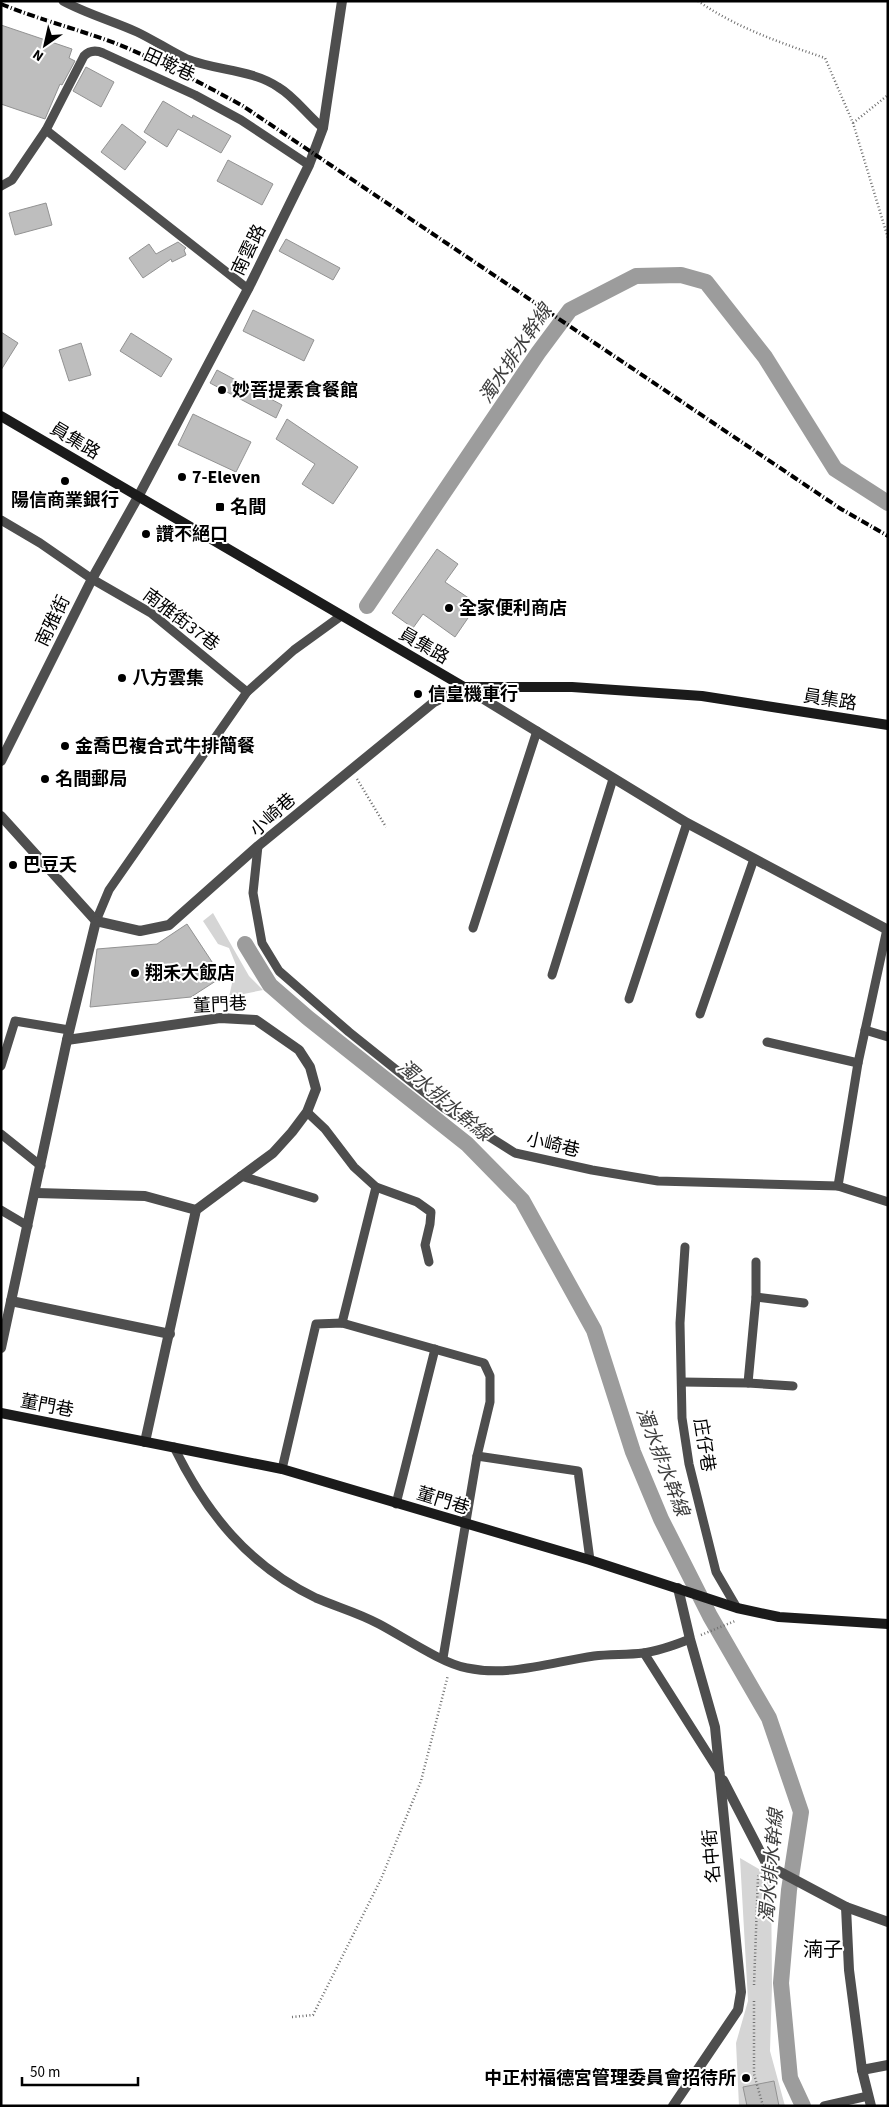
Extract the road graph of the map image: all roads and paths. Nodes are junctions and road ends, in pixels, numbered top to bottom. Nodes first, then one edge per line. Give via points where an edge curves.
1 (63, 1) edge
2 (342, 1) edge
3 (698, 1) edge
4 (888, 95) edge
5 (853, 123) junction
6 (323, 128) junction
7 (46, 130) junction
8 (309, 165) junction
9 (1, 186) edge
10 (888, 238) edge
11 (248, 289) junction
12 (1, 416) edge
13 (138, 497) junction
14 (1, 520) edge
15 (92, 579) junction
16 (341, 616) junction
17 (464, 687) junction
18 (247, 692) junction
19 (888, 725) edge
20 (536, 731) junction
21 (1, 761) edge
22 (351, 770) junction
23 (613, 779) junction
24 (1, 816) edge
25 (687, 823) junction
26 (386, 827) dead end
27 (258, 846) junction
28 (754, 859) junction
29 (96, 922) junction
30 (473, 928) dead end
31 (887, 930) edge
32 (552, 975) dead end
33 (629, 999) dead end
34 (700, 1014) dead end
35 (865, 1030) junction
36 (68, 1035) junction
37 (888, 1037) edge
38 (767, 1042) dead end
39 (858, 1063) junction
40 (1, 1066) edge
41 (307, 1112) junction
42 (1, 1134) edge
43 (41, 1166) junction
44 (241, 1176) junction
45 (838, 1186) junction
46 (376, 1188) junction
47 (36, 1193) junction
48 (314, 1198) dead end
49 (888, 1202) edge
50 (1, 1210) edge
51 (196, 1210) junction
52 (28, 1226) junction
53 (685, 1247) dead end
54 (430, 1262) dead end
55 (756, 1262) dead end
56 (756, 1297) junction
57 (11, 1301) junction
58 (804, 1302) dead end
59 (342, 1323) junction
60 (170, 1334) junction
61 (1, 1348) edge
62 (435, 1349) junction
63 (682, 1382) junction
64 (748, 1383) junction
65 (793, 1386) dead end
66 (1, 1413) edge
67 (146, 1442) junction
68 (174, 1447) junction
69 (477, 1456) junction
70 (282, 1469) junction
71 (396, 1504) junction
72 (466, 1525) junction
73 (590, 1560) junction
74 (678, 1588) junction
75 (734, 1607) junction
76 (756, 1612) junction
77 (888, 1624) edge
78 (690, 1640) junction
79 (644, 1653) junction
80 (447, 1660) junction
81 (720, 1773) junction
82 (758, 1877) dead end
83 (846, 1907) junction
84 (888, 1922) edge
85 (754, 1990) dead end
86 (754, 2000) dead end
87 (292, 2017) dead end
88 (888, 2065) edge
89 (862, 2070) junction
90 (869, 2101) edge
91 (673, 2106) edge
92 (763, 2106) edge
93 (824, 2106) edge

1 - 6 lane via 136,32 188,59 260,77 279,87
2 - 6 street, 南雲路
3 - 5 path via 770,40 825,58
4 - 5 path
5 - 10 path
6 - 8 street, 南雲路
7 - 8 lane, 田墘巷 via 84,56 97,51 195,95 241,120
7 - 9 lane, 田墘巷 via 12,180
7 - 11 lane
8 - 11 street, 南雲路
11 - 13 street, 南雲路
12 - 13 main road, 員集路
13 - 15 street, 南雅街
13 - 16 main road, 員集路
14 - 15 lane, 南雅街37巷
15 - 18 lane, 南雅街37巷 via 151,613
15 - 21 street, 南雅街
16 - 17 main road, 員集路
16 - 18 lane via 294,650
17 - 19 main road, 員集路 via 572,687 702,696
17 - 20 street
17 - 22 street, 小崎巷 via 434,702
18 - 29 lane via 109,890
20 - 23 street
20 - 30 lane
22 - 26 path
22 - 27 street, 小崎巷
23 - 25 street
23 - 32 lane
24 - 29 street
25 - 28 street
25 - 33 lane
27 - 29 street via 169,925 140,931
27 - 45 lane, 小崎巷 via 253,893 262,943 279,971 444,1108 515,1153 658,1181
28 - 31 street
28 - 34 lane
29 - 36 street
31 - 35 lane
35 - 37 lane
35 - 39 lane
36 - 40 lane via 14,1021
36 - 41 street, 董門巷 via 220,1018 256,1020 299,1050 310,1067 316,1089
36 - 43 street
38 - 39 lane
39 - 45 lane
41 - 44 street, 董門巷 via 273,1153
41 - 46 lane
42 - 43 lane
43 - 47 street
44 - 48 lane
44 - 51 street, 董門巷
45 - 49 lane, 小崎巷
46 - 54 lane via 417,1202 431,1212 425,1245
46 - 59 lane
47 - 51 street via 145,1196
47 - 52 street
50 - 52 lane
51 - 60 street
52 - 57 street
53 - 63 lane, 庄仔巷 via 680,1323
55 - 56 lane
56 - 58 lane
56 - 64 lane
57 - 60 street
57 - 61 street
59 - 62 lane
59 - 70 lane via 316,1324
60 - 67 street
62 - 69 lane via 484,1363 490,1376 490,1402
62 - 71 lane
63 - 64 lane
63 - 75 lane, 庄仔巷 via 682,1418 701,1516 716,1572
64 - 65 lane
66 - 67 main road, 董門巷
67 - 68 main road, 董門巷
68 - 70 main road, 董門巷
68 - 80 lane via 191,1482 252,1557 316,1598 377,1623
69 - 72 lane
69 - 73 lane via 578,1471
70 - 71 main road, 董門巷
71 - 72 main road, 董門巷
72 - 73 main road, 董門巷
72 - 80 lane
73 - 74 main road, 董門巷
74 - 75 main road, 董門巷
74 - 78 street, 名中街
75 - 76 main road
76 - 77 main road via 779,1617
76 - 78 path
78 - 79 lane
78 - 81 street, 名中街 via 715,1727
79 - 80 lane via 595,1656 494,1672 465,1668
79 - 81 lane
80 - 87 path via 421,1781 381,1879 313,2015
81 - 83 street via 767,1865
81 - 91 street, 名中街 via 742,1992 738,2010
82 - 85 path
83 - 84 street
83 - 89 street via 849,1970
86 - 92 path via 754,2074
88 - 89 street
89 - 90 street
90 - 93 lane via 853,2099

